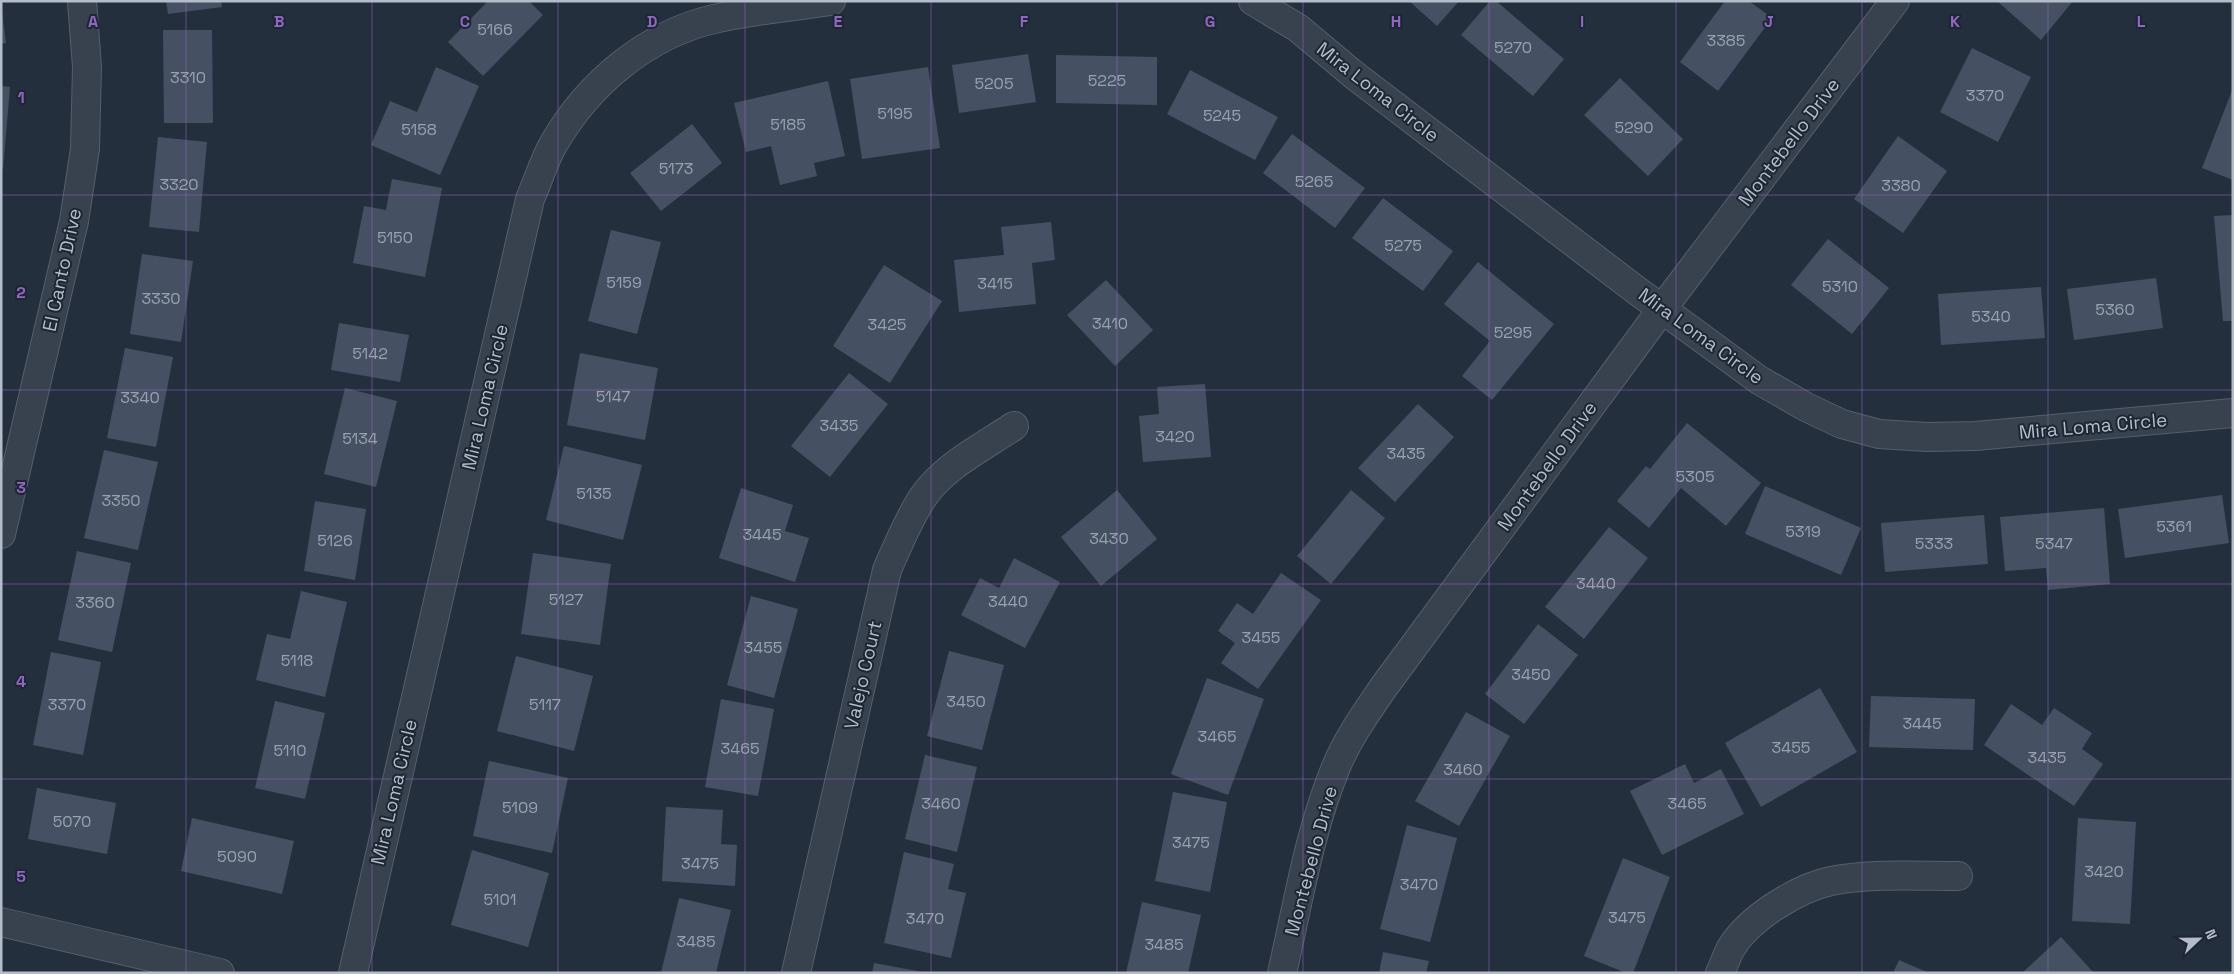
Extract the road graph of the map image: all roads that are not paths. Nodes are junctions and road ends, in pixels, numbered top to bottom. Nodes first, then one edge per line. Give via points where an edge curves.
1 (82, 1) edge
2 (831, 1) edge
3 (1253, 1) edge
4 (1895, 1) edge
5 (1662, 309) junction
6 (2233, 413) edge
7 (1014, 426) dead end
8 (1, 534) edge
9 (1958, 876) dead end
10 (1, 922) edge
11 (220, 973) edge
12 (353, 973) edge
13 (796, 973) edge
14 (1282, 973) edge
15 (1720, 973) edge

1 - 8 street, El Canto Drive via 87,67 85,149 75,212
2 - 12 street, Mira Loma Circle via 715,19 675,31 635,54 606,79 576,109 553,145 530,199
3 - 5 street, Mira Loma Circle via 1298,28 1354,75
4 - 5 street, Montebello Drive
5 - 6 street, Mira Loma Circle via 1759,380 1842,424 1879,434 1976,436
5 - 14 street, Montebello Drive via 1354,730 1320,812
7 - 13 street, Valejo Court via 951,468 924,496 887,570
9 - 15 street via 1830,881 1791,897 1756,919 1731,948
10 - 11 street

